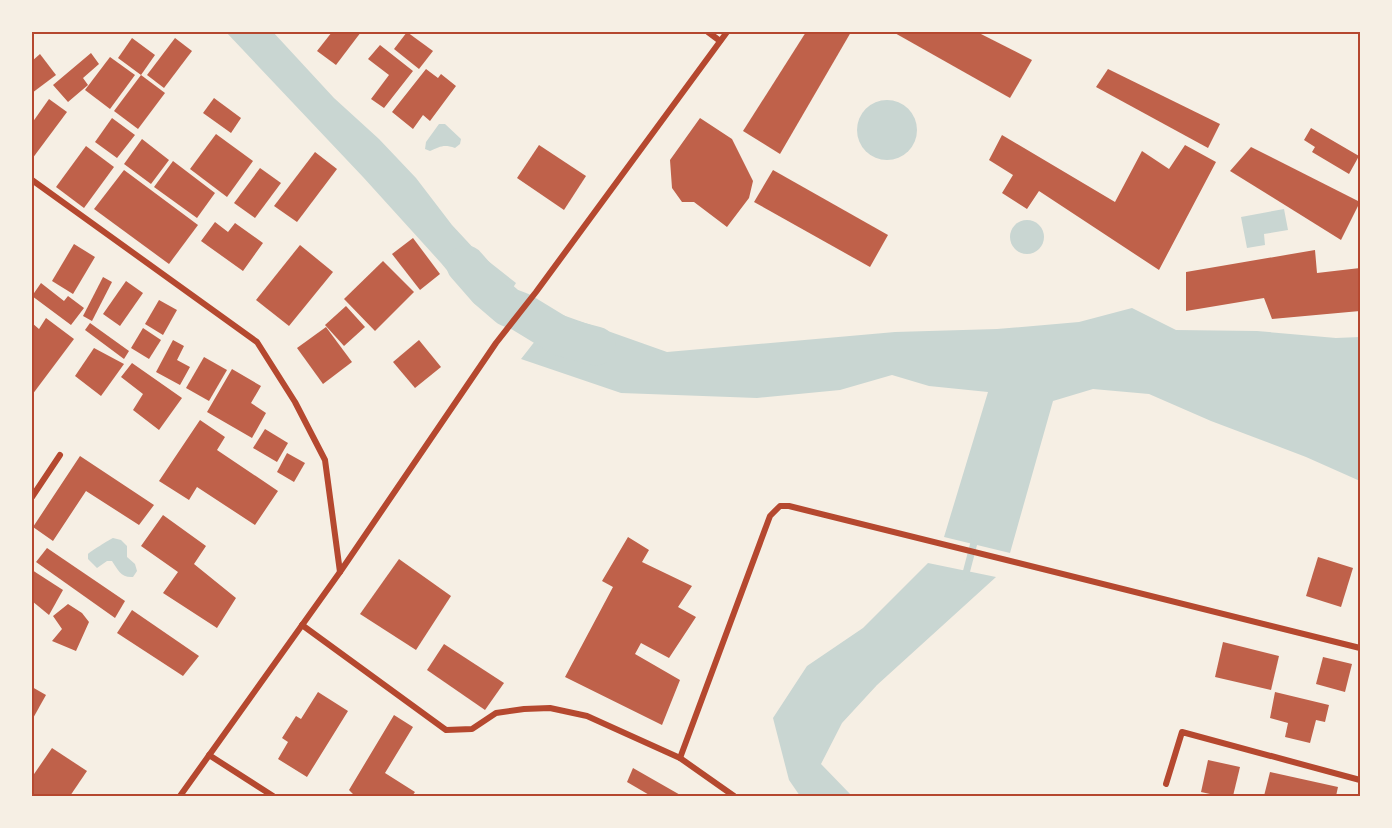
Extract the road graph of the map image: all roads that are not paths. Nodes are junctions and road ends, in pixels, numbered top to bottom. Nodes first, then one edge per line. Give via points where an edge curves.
1 (708, 32) edge
2 (727, 32) edge
3 (720, 41) junction
4 (32, 180) edge
5 (60, 455) dead end
6 (32, 497) edge
7 (340, 572) junction
8 (302, 625) junction
9 (1360, 648) edge
10 (209, 755) junction
11 (680, 758) junction
12 (1360, 780) edge
13 (1166, 784) dead end
14 (180, 796) edge
15 (273, 796) edge
16 (734, 796) edge

1 - 3 street
2 - 3 street
3 - 7 street via 496,343
4 - 7 street via 257,342 325,460
5 - 6 street
7 - 8 street
8 - 10 street
8 - 11 street via 446,730 472,729 496,713 550,708 586,716
9 - 11 street via 780,506 766,526
10 - 14 street
10 - 15 street
11 - 16 street
12 - 13 street via 1182,732

